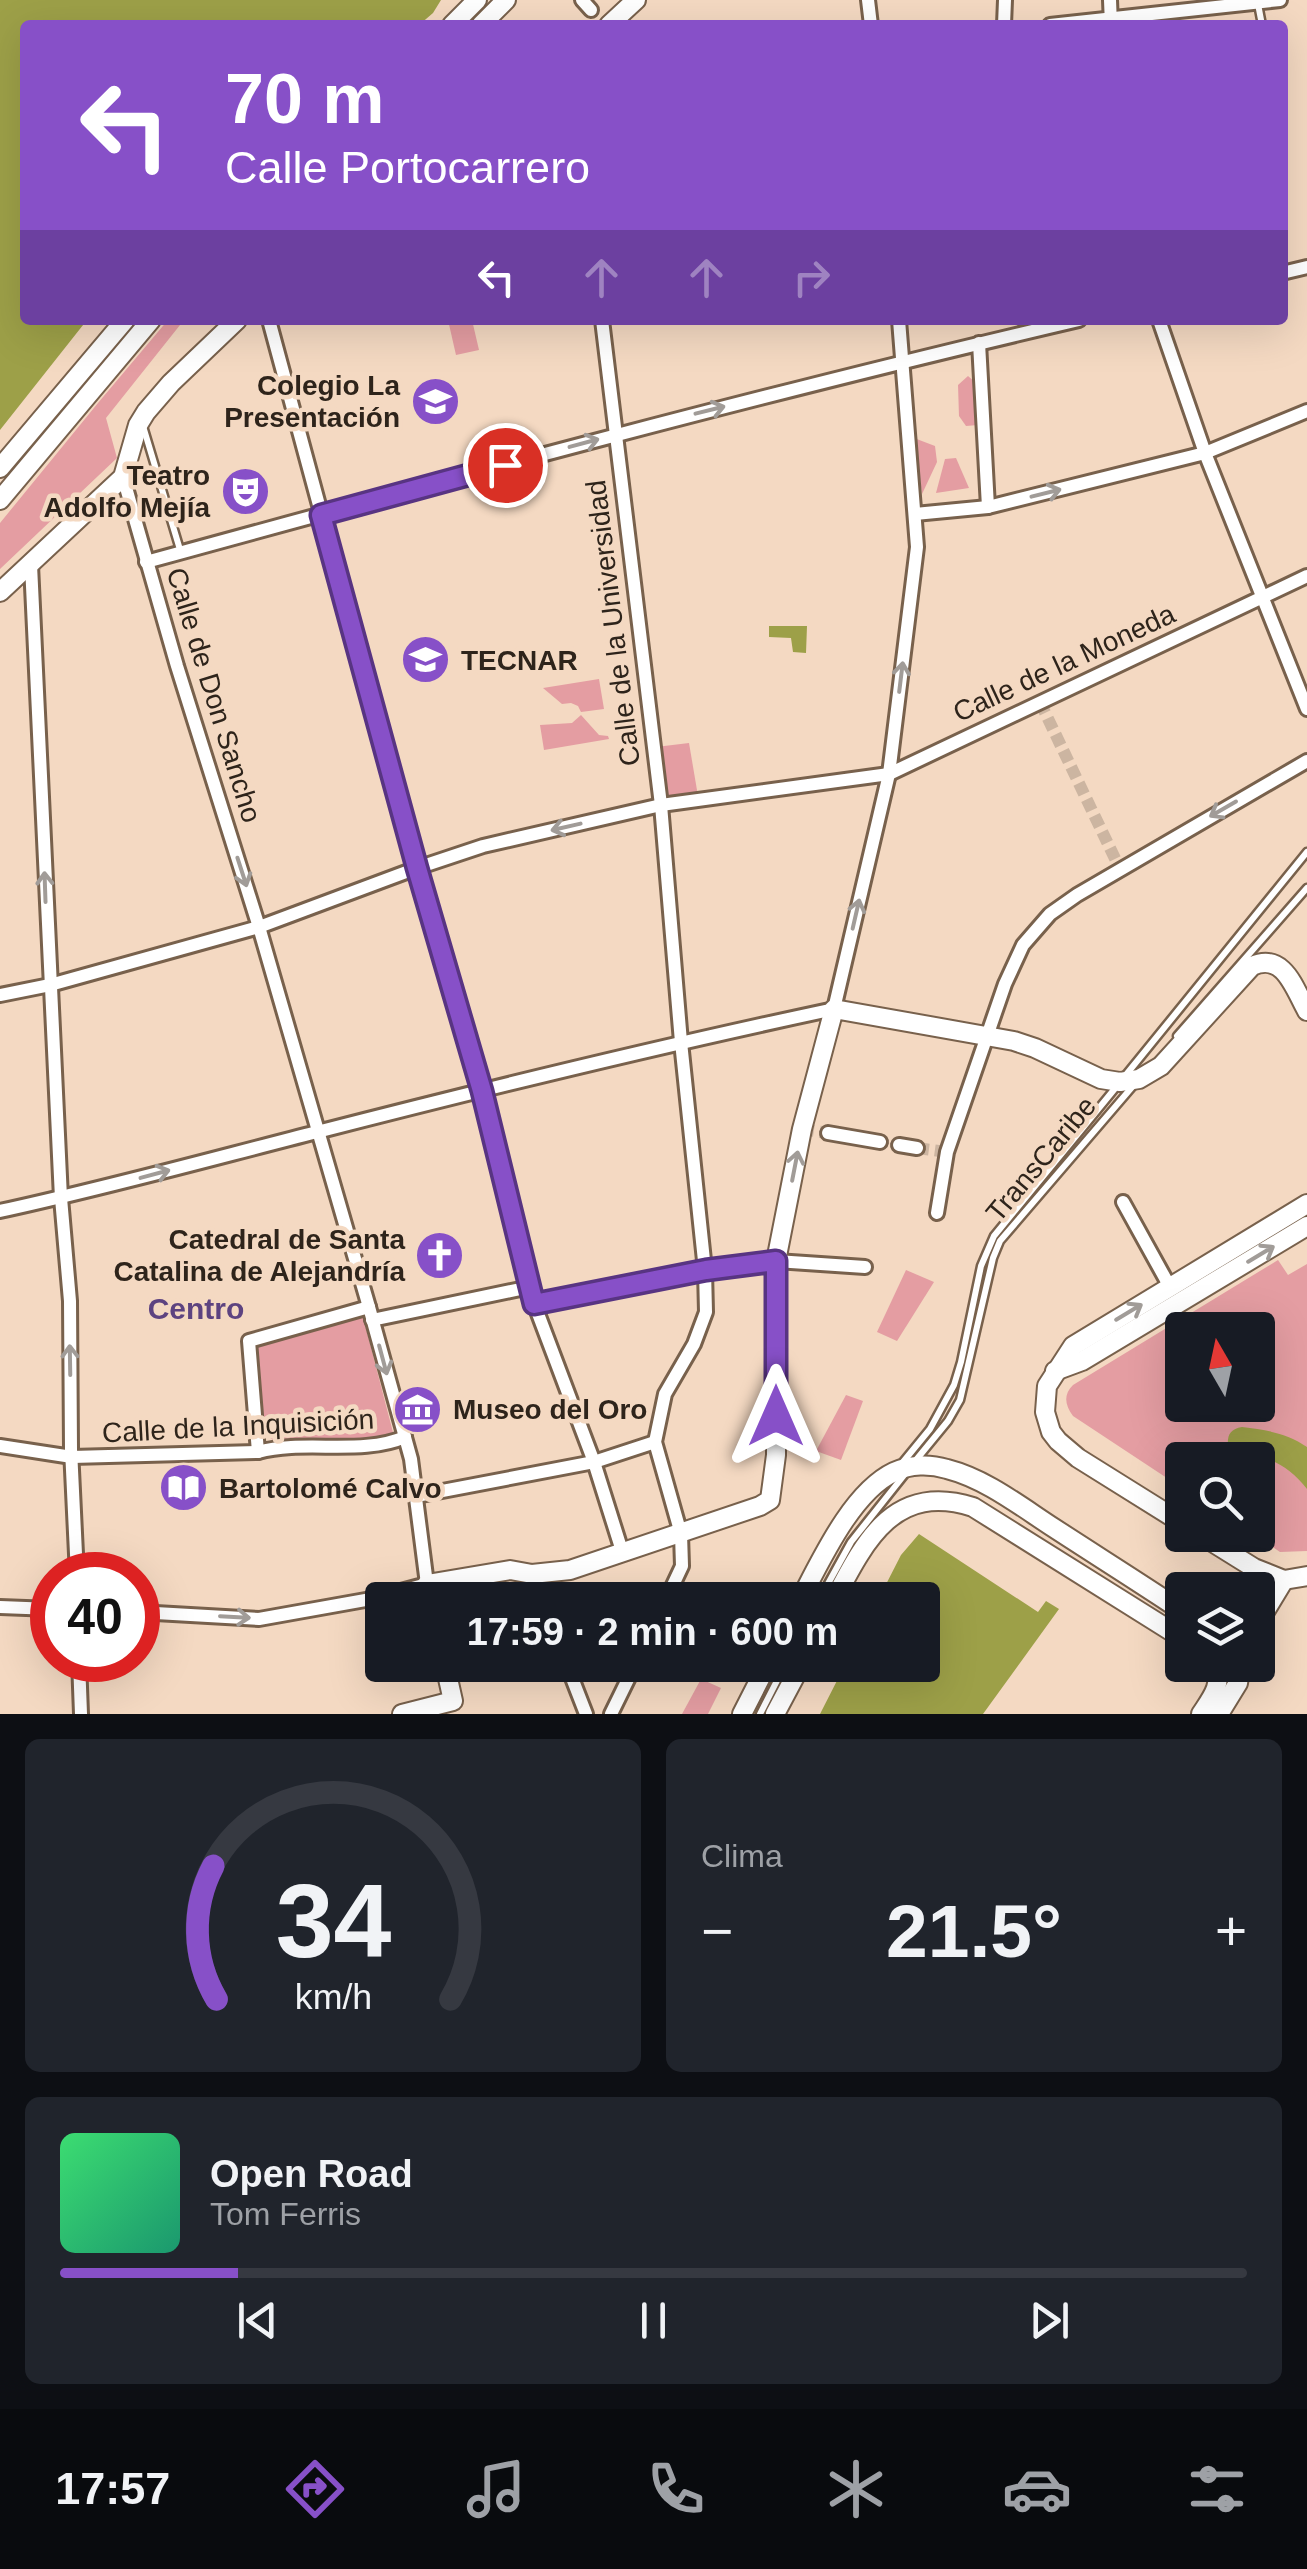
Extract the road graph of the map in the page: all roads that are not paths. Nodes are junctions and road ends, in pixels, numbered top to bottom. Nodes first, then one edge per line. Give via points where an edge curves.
1 (477, 0) edge
2 (506, 0) edge
3 (636, 0) edge
4 (1280, 0) edge
5 (1258, 3) junction
6 (598, 16) edge
7 (457, 20) edge
8 (486, 20) edge
9 (1126, 20) edge
10 (1261, 20) edge
11 (121, 325) edge
12 (147, 325) edge
13 (232, 325) edge
14 (270, 325) edge
15 (603, 325) edge
16 (899, 325) edge
17 (1000, 325) edge
18 (1058, 325) edge
19 (1161, 325) edge
20 (999, 338) junction
21 (978, 344) junction
22 (903, 361) junction
23 (1307, 411) edge
24 (142, 420) junction
25 (616, 434) junction
26 (1204, 453) junction
27 (0, 468) edge
28 (122, 477) junction
29 (0, 500) edge
30 (988, 507) junction
31 (915, 514) junction
32 (321, 515) junction
33 (181, 553) junction
34 (146, 562) junction
35 (31, 565) junction
36 (1307, 576) edge
37 (0, 592) edge
38 (1260, 597) junction
39 (1307, 708) edge
40 (1307, 761) edge
41 (889, 774) junction
42 (661, 805) junction
43 (1307, 852) edge
44 (417, 868) junction
45 (1307, 888) edge
46 (260, 927) junction
47 (50, 984) junction
48 (0, 996) edge
49 (834, 1009) junction
50 (1307, 1012) edge
51 (989, 1035) junction
52 (681, 1042) junction
53 (1130, 1080) junction
54 (482, 1091) junction
55 (318, 1132) junction
56 (828, 1133) tunnel mouth
57 (880, 1142) dead end
58 (898, 1145) dead end
59 (918, 1148) tunnel mouth
60 (60, 1198) junction
61 (1124, 1202) dead end
62 (1307, 1204) edge
63 (0, 1211) edge
64 (937, 1213) dead end
65 (1307, 1226) edge
66 (776, 1261) junction
67 (865, 1267) dead end
68 (706, 1270) junction
69 (530, 1287) junction
70 (1170, 1287) junction
71 (534, 1304) junction
72 (371, 1314) junction
73 (1055, 1372) junction
74 (404, 1437) junction
75 (655, 1442) junction
76 (0, 1446) edge
77 (258, 1452) junction
78 (72, 1458) junction
79 (594, 1462) junction
80 (911, 1466) junction
81 (889, 1474) junction
82 (416, 1496) junction
83 (1165, 1512) edge
84 (681, 1534) junction
85 (622, 1551) junction
86 (75, 1552) edge
87 (1229, 1552) edge
88 (532, 1574) junction
89 (1307, 1576) edge
90 (1284, 1580) junction
91 (427, 1582) edge
92 (465, 1582) edge
93 (535, 1582) edge
94 (674, 1582) edge
95 (809, 1582) edge
96 (828, 1582) edge
97 (843, 1582) edge
98 (1275, 1595) edge
99 (365, 1600) edge
100 (1165, 1600) edge
101 (0, 1607) edge
102 (30, 1608) edge
103 (160, 1613) edge
104 (1165, 1627) edge
105 (80, 1682) edge
106 (449, 1682) edge
107 (574, 1682) edge
108 (627, 1682) edge
109 (758, 1682) edge
110 (776, 1682) edge
111 (791, 1682) edge
112 (1218, 1682) edge
113 (1238, 1682) edge
114 (454, 1708) edge
115 (81, 1714) edge
116 (402, 1714) edge
117 (586, 1714) edge
118 (611, 1714) edge
119 (742, 1714) edge
120 (760, 1714) edge
121 (775, 1714) edge
122 (1200, 1714) edge
123 (1219, 1714) edge

1 - 7 main road
2 - 8 main road
3 - 6 main road
4 - 5 street
5 - 9 street
5 - 10 lane
11 - 27 main road
12 - 29 main road
13 - 24 main road
14 - 32 street
15 - 25 street, Calle de la Universidad
16 - 22 street
17 - 20 street
18 - 20 street
19 - 26 street
20 - 21 street
21 - 22 street
21 - 30 street
25 -> 22 street
22 - 31 street
23 - 26 street
24 - 28 main road
24 - 33 lane
32 -> 25 street
25 - 42 street, Calle de la Universidad
30 -> 26 street
26 - 38 street
28 - 34 street, Calle de Don Sancho
28 - 35 main road
30 - 31 street
41 -> 31 street via 917,547
32 - 33 street
32 - 44 street
33 - 34 street
34 -> 46 street, Calle de Don Sancho
35 - 37 main road
47 -> 35 street
36 - 38 street, Calle de la Moneda
38 - 39 street
38 - 41 street, Calle de la Moneda
40 -> 51 street via 1050,914 1022,945
41 - 42 street, Calle de la Moneda
49 -> 41 street
42 -> 44 street, Calle de la Moneda
42 - 52 street, Calle de la Universidad
43 - 53 lane, TransCaribe
44 - 46 street, Calle de la Moneda
44 - 54 street
45 - 53 lane, TransCaribe
46 - 47 street, Calle de la Moneda
46 - 55 street, Calle de Don Sancho
47 - 48 street, Calle de la Moneda
47 - 60 street
49 - 51 main road
49 - 52 street
66 -> 49 main road
50 - 53 main road via 1277,964 1252,966 1161,1066
51 - 53 main road via 1101,1079
51 - 64 street via 947,1152
52 - 54 street
52 - 68 street, Calle de la Universidad
53 - 80 lane, TransCaribe via 1000,1240 960,1400
53 - 81 lane, TransCaribe via 994,1236 954,1385 930,1430
54 - 55 street
54 - 69 street
60 -> 55 street
55 - 72 street, Calle de Don Sancho
56 - 57 street
58 - 59 street
60 - 63 street
78 -> 60 street via 70,1301
61 - 70 street
62 - 70 main road
73 -> 65 main road
66 - 67 street
66 - 68 street
66 - 84 main road via 770,1500
68 - 71 street
68 - 75 street, Calle de la Universidad via 706,1312 665,1394
69 - 71 street
69 - 72 street
73 -> 70 main road via 1073,1346
71 - 79 street
72 -> 74 street, Calle de Don Sancho
72 - 77 street via 249,1341
73 - 83 main road via 1044,1404 1058,1440
74 - 77 street, Calle de la Inquisición via 388,1444
74 - 82 street, Calle de Don Sancho
75 - 79 street
75 - 84 street
76 - 78 street, Calle de la Inquisición
77 - 78 street, Calle de la Inquisición
78 - 86 street
79 - 82 street
79 - 85 street
80 - 81 main road
80 - 96 lane, TransCaribe
80 - 100 main road via 984,1482
81 - 95 main road via 848,1516
82 - 91 street, Calle de Don Sancho
84 - 85 main road
84 - 94 street via 682,1566
85 - 88 main road via 570,1570
87 - 90 main road
88 - 92 main road via 510,1570
88 - 93 street
89 - 90 main road
90 - 98 main road
97 - 104 main road via 881,1524 923,1502 957,1502
103 -> 99 street via 259,1618
101 - 102 street
105 - 115 street
106 - 114 main road
107 - 117 street
108 - 118 street
109 - 119 main road
110 - 120 lane
111 - 121 main road
112 - 122 main road
113 - 123 main road
114 - 116 main road

